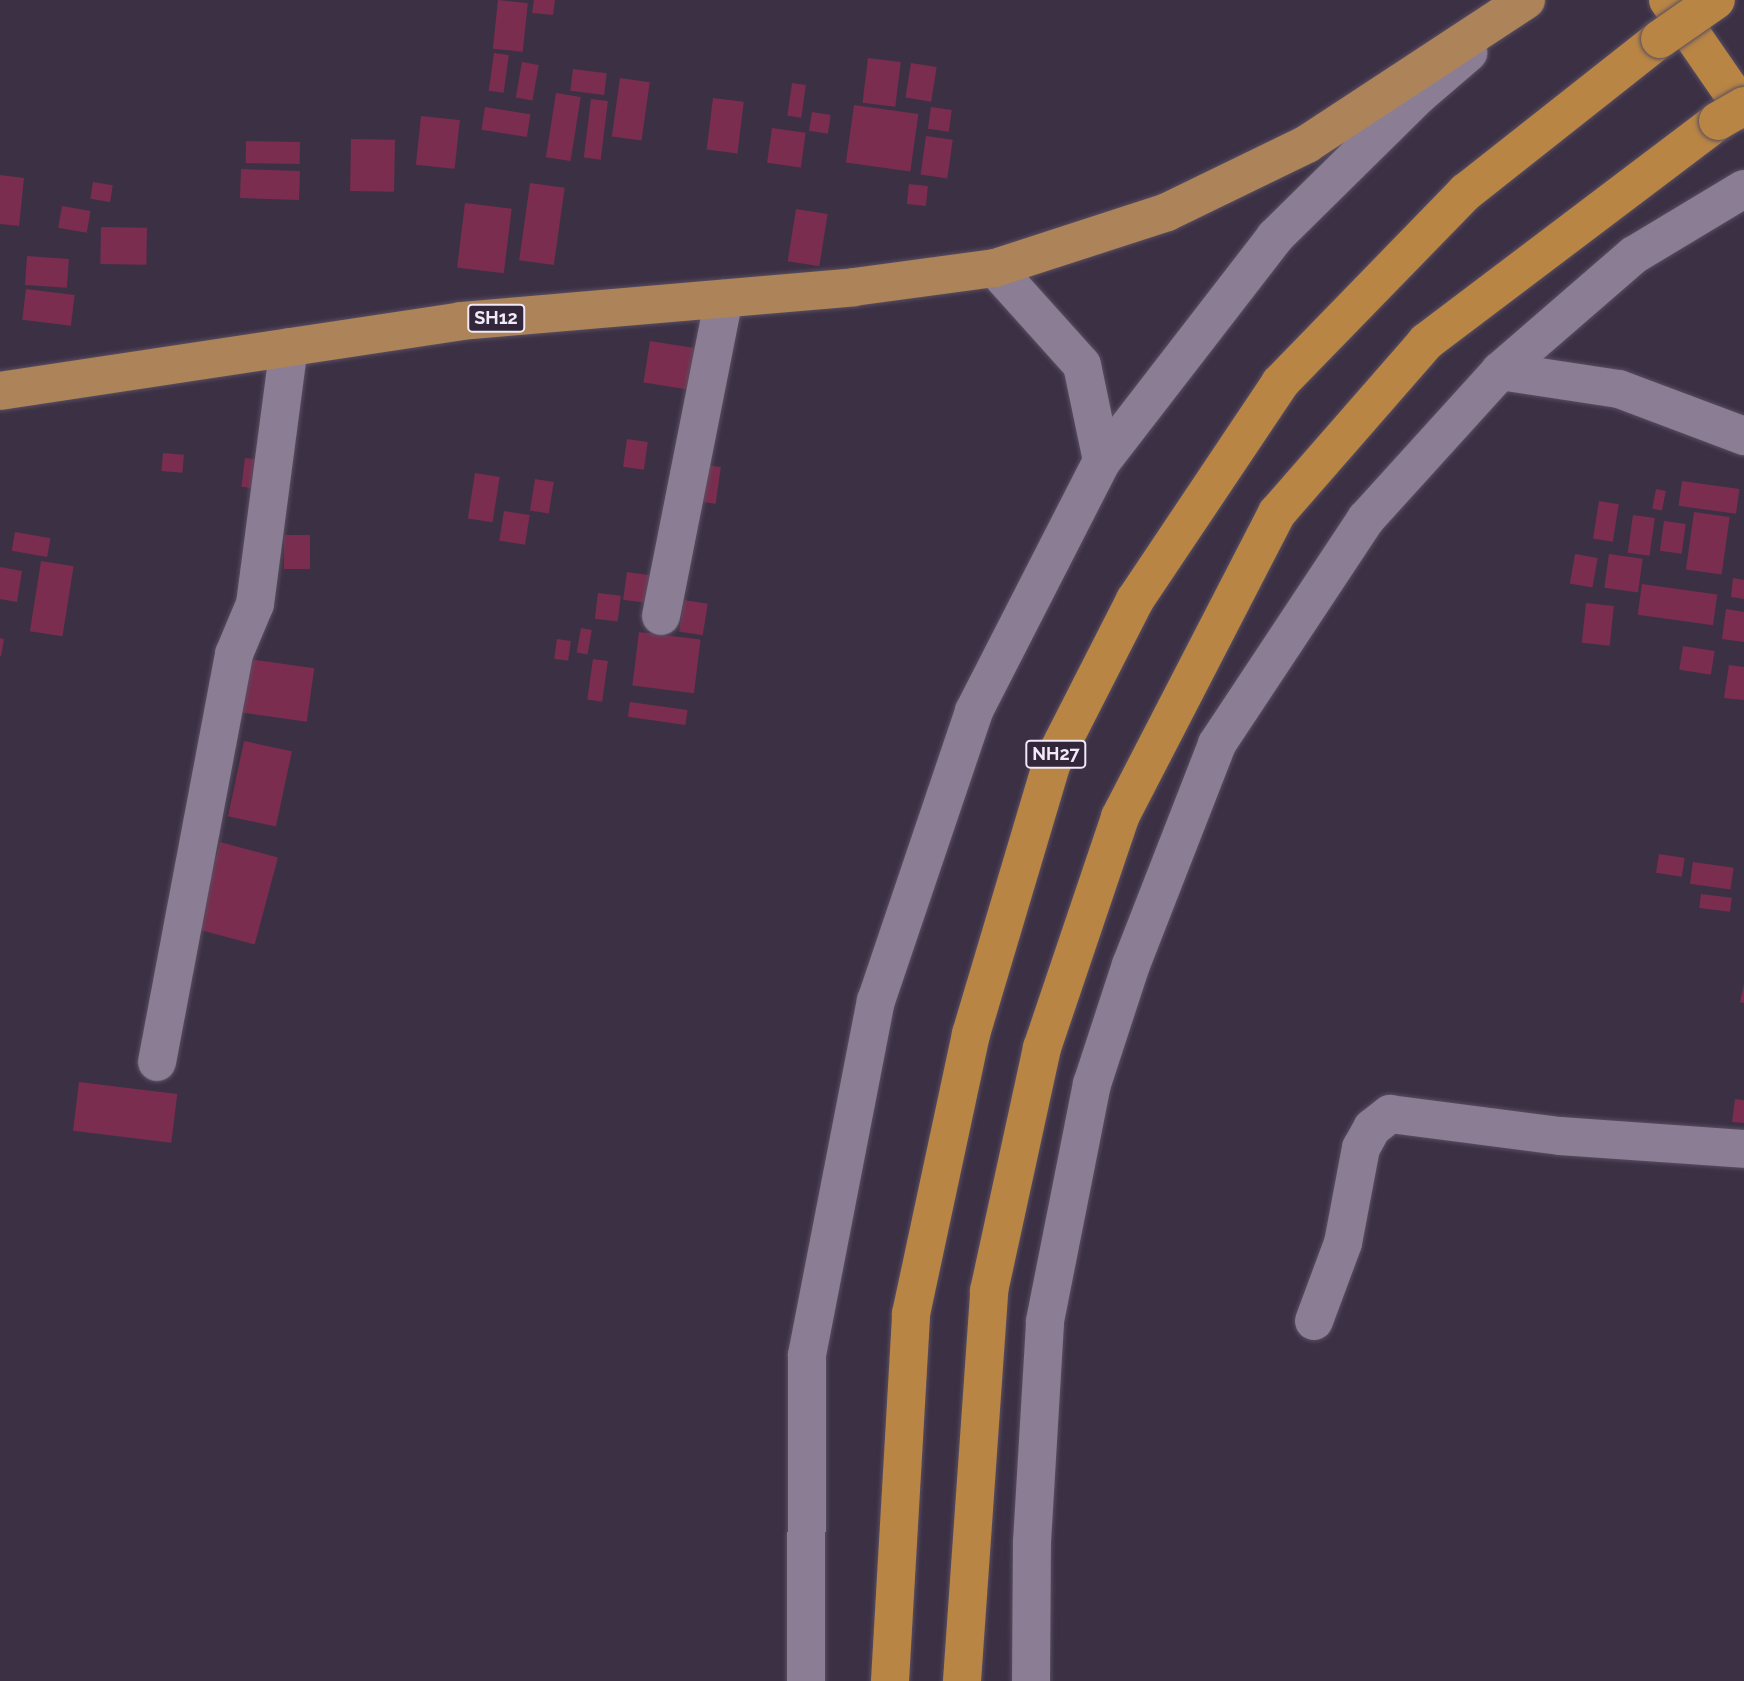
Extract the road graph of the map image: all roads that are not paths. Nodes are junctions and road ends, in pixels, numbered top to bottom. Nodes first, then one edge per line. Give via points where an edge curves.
1 (1526, 0) edge
2 (1531, 0) edge
3 (1668, 0) edge
4 (1716, 0) edge
5 (1735, 112) edge
6 (1744, 189) edge
7 (995, 268) junction
8 (724, 299) junction
9 (289, 347) junction
10 (1500, 371) junction
11 (0, 391) edge
12 (1744, 436) edge
13 (1102, 461) junction
14 (661, 616) dead end
15 (157, 1062) dead end
16 (1744, 1149) edge
17 (1314, 1321) dead end
18 (806, 1681) edge
19 (890, 1681) edge
20 (962, 1681) edge
21 (1031, 1681) edge

1 - 7 main road via 1307,144 1167,212
2 - 13 street via 1419,95 1275,237
3 - 5 highway
4 - 19 highway, NH27, bridge via 1466,192 1280,383 1135,600 1051,765 971,1034 911,1314
5 - 20 highway via 1426,342 1277,513 1120,817 1042,1048 989,1291
6 - 10 street via 1633,255
7 - 8 main road, SH12
7 - 13 street via 1082,365
8 - 9 main road, SH12 via 461,321
8 - 14 street
9 - 11 main road, SH12
9 - 15 street via 255,604 234,654
10 - 12 street via 1619,389
10 - 21 street via 1366,519 1217,744 1130,965 1091,1084 1045,1321 1032,1542
13 - 18 street via 975,711 876,1001 807,1355
16 - 17 street via 1560,1136 1390,1114 1372,1128 1362,1147 1343,1243

